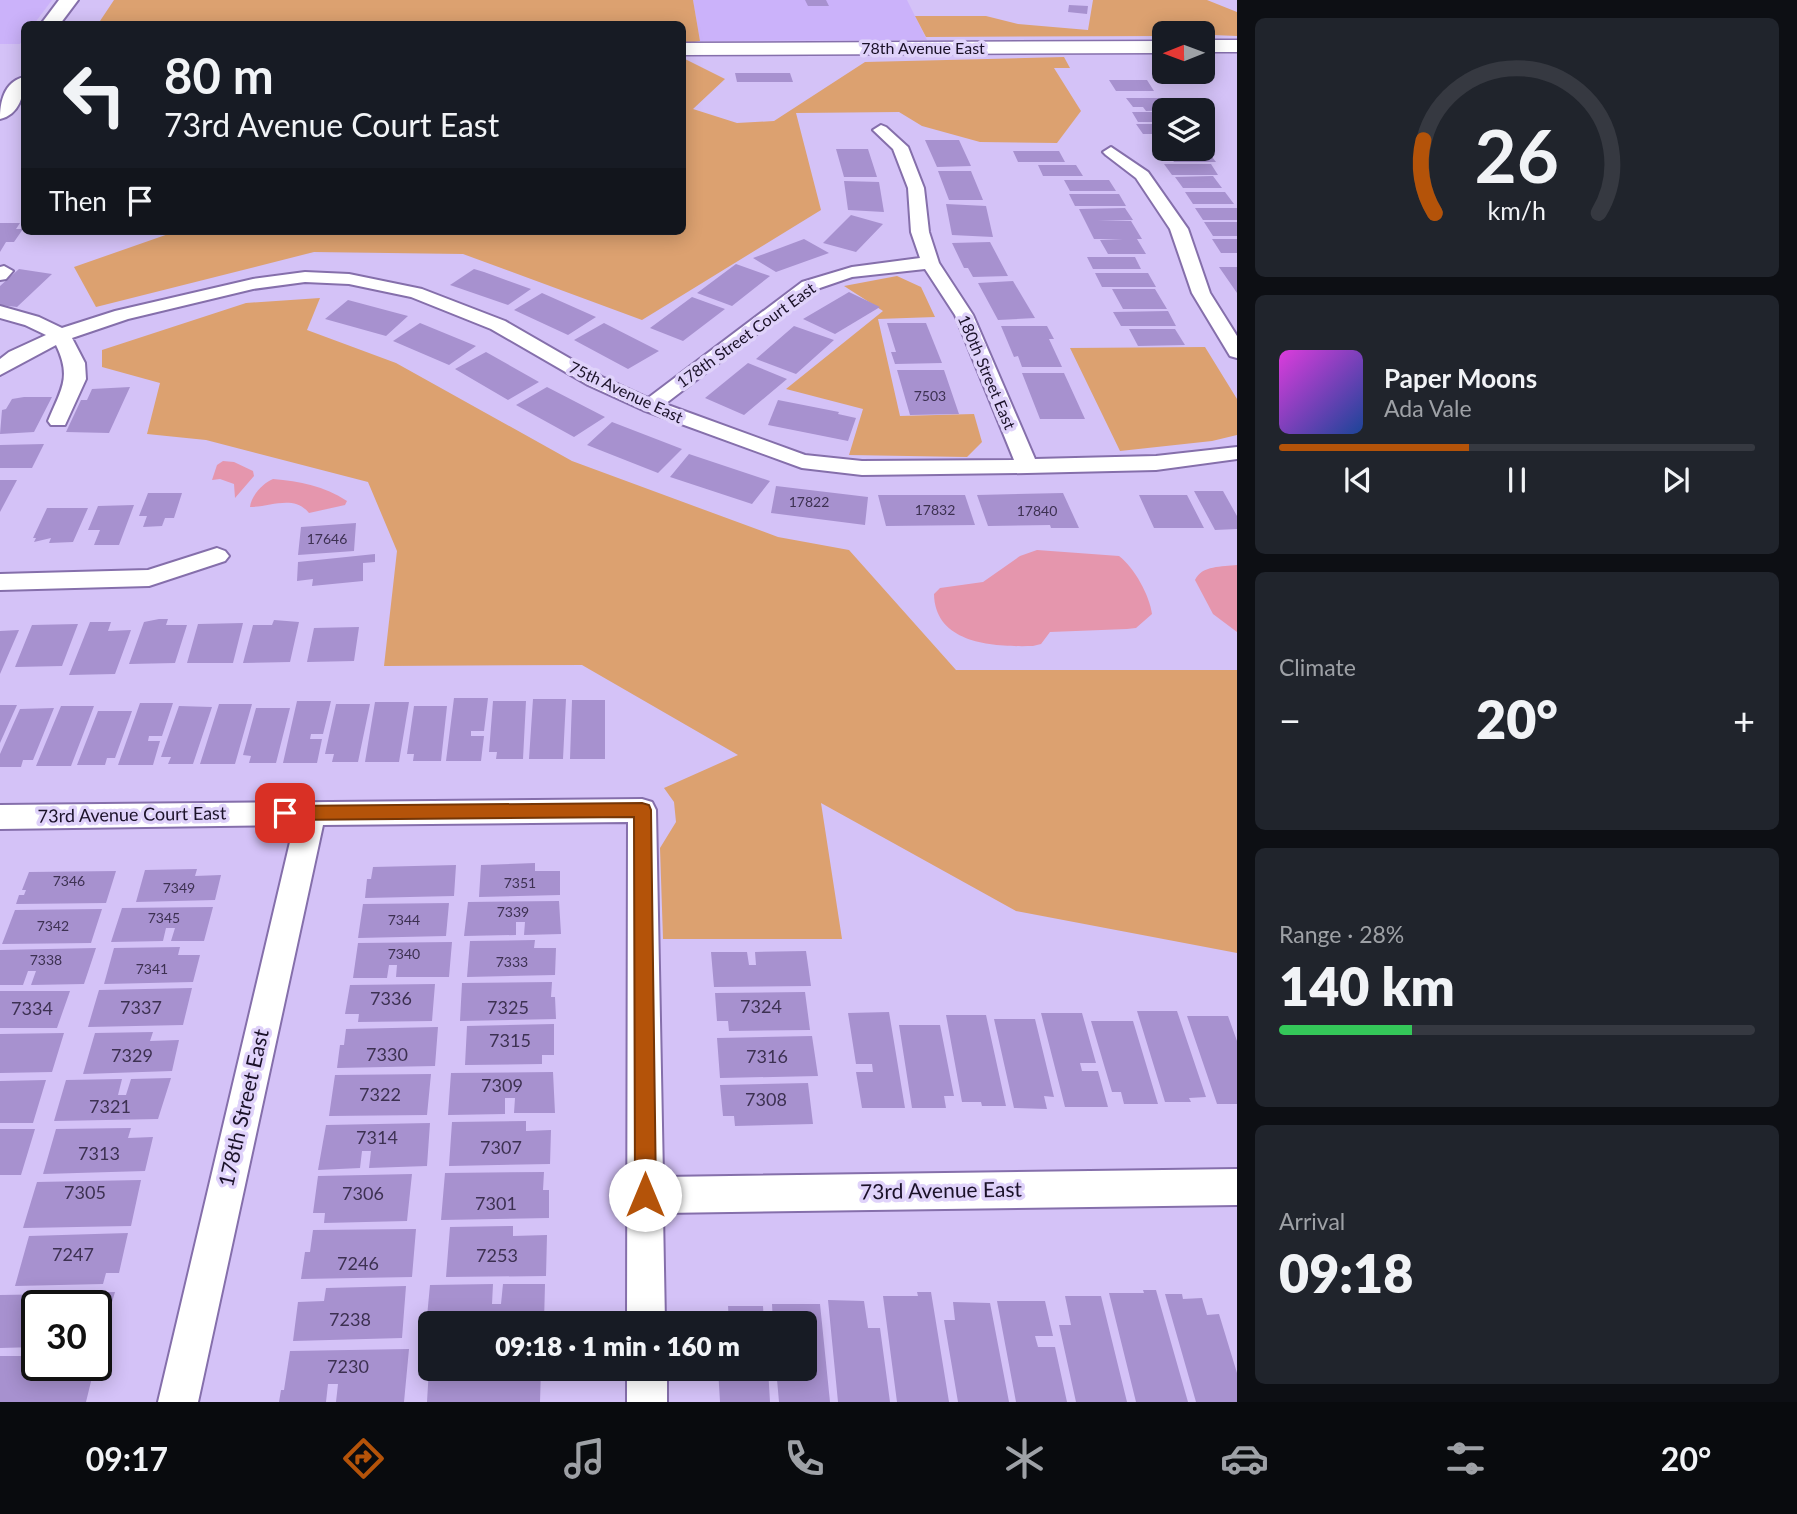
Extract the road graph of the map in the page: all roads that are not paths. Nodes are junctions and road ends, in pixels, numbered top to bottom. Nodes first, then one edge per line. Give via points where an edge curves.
1 (69, 0) edge
2 (89, 0) edge
3 (52, 21) edge
4 (73, 21) edge
5 (1215, 46) edge
6 (1237, 46) edge
7 (1152, 47) edge
8 (686, 49) edge
9 (20, 75) edge
10 (0, 86) edge
11 (0, 113) edge
12 (881, 130) dead end
13 (1111, 152) dead end
14 (930, 263) junction
15 (0, 312) edge
16 (1212, 312) junction
17 (1237, 312) edge
18 (61, 335) junction
19 (1237, 352) edge
20 (0, 369) edge
21 (650, 406) junction
22 (58, 421) dead end
23 (1237, 453) edge
24 (1027, 466) junction
25 (217, 556) dead end
26 (0, 582) edge
27 (642, 810) joint
28 (311, 813) junction
29 (0, 817) edge
30 (1237, 1187) edge
31 (645, 1195) junction
32 (646, 1311) edge
33 (647, 1381) edge
34 (178, 1402) edge
35 (647, 1402) edge

1 - 3 main road
2 - 4 main road
5 - 6 street
7 - 8 street, 78th Avenue East
9 - 10 main road
9 - 11 main road
12 - 14 street, 180th Street East via 900,147 916,188 920,232
13 - 16 street via 1142,175 1179,229
14 - 21 street, 178th Street Court East via 858,270 808,286
14 - 24 street, 180th Street East via 964,315
15 - 18 street
16 - 17 street
16 - 19 street
18 - 20 street, 75th Avenue East via 16,356
18 - 21 street, 75th Avenue East via 122,315 253,284 305,277 349,279 416,293 498,325 595,381
18 - 22 street via 75,363 76,379
21 - 24 street, 75th Avenue East via 802,461 862,468
23 - 24 street, 75th Avenue East via 1156,463
25 - 26 street via 149,578
27 - 28 street, 73rd Avenue Court East
27 - 31 street
28 - 29 street, 73rd Avenue Court East
28 - 34 street, 178th Street East
30 - 31 street, 73rd Avenue East
31 - 32 street
33 - 35 street

